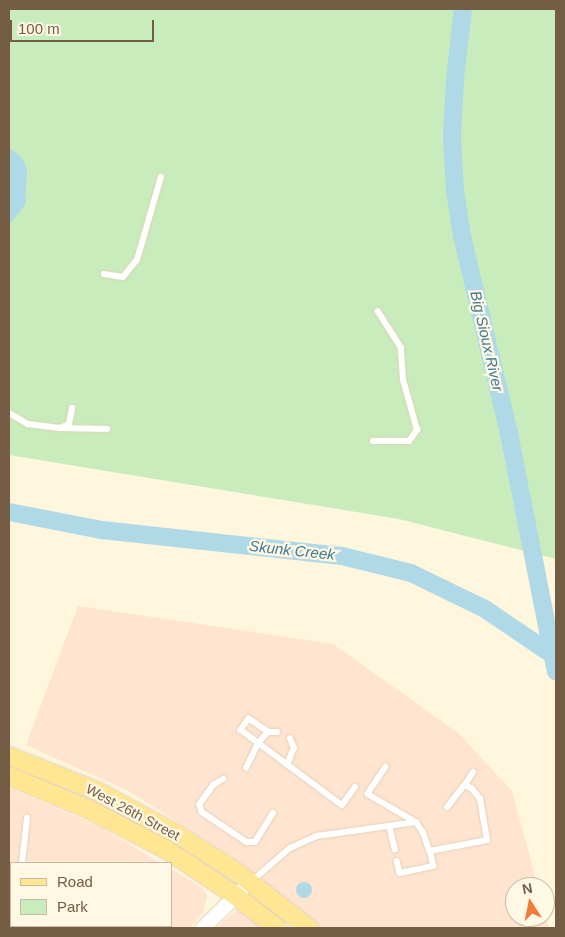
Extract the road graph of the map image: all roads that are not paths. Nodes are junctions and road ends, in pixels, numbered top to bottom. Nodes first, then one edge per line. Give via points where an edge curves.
1 (161, 177) dead end
2 (104, 274) dead end
3 (378, 312) dead end
4 (72, 408) dead end
5 (9, 413) edge
6 (60, 428) junction
7 (107, 429) dead end
8 (372, 441) dead end
9 (268, 732) junction
10 (277, 732) dead end
11 (290, 739) dead end
12 (258, 743) junction
13 (9, 756) edge
14 (286, 765) junction
15 (386, 767) dead end
16 (246, 768) dead end
17 (473, 772) dead end
18 (9, 776) edge
19 (224, 779) dead end
20 (465, 786) junction
21 (355, 787) dead end
22 (448, 807) dead end
23 (273, 813) dead end
24 (27, 818) dead end
25 (416, 822) junction
26 (390, 827) junction
27 (395, 849) dead end
28 (430, 851) junction
29 (397, 861) dead end
30 (22, 862) edge
31 (250, 883) junction
32 (236, 896) junction
33 (203, 928) edge
34 (277, 928) edge
35 (309, 928) edge

1 - 2 lane via 138,260 124,277
3 - 8 lane via 401,348 403,380 417,430 409,440
4 - 6 lane via 70,424
5 - 6 lane via 28,424
6 - 7 lane
9 - 10 lane
9 - 12 lane
9 - 12 lane via 249,719 241,730
11 - 14 lane via 294,748
12 - 14 lane
12 - 16 lane
13 - 31 main road, West 26th Street via 59,774 138,812 216,858
14 - 21 lane via 342,805
15 - 25 lane via 368,794
17 - 20 lane
18 - 32 main road, West 26th Street via 129,829
19 - 23 lane via 214,785 200,804 202,812 247,842 255,842
20 - 22 lane
20 - 28 lane via 480,799 487,840
24 - 30 lane
25 - 26 lane
25 - 28 lane
26 - 27 lane
26 - 31 lane via 317,836 301,842
28 - 29 lane via 433,866 400,873
31 - 32 street
31 - 35 main road, West 26th Street
32 - 33 street
32 - 34 main road, West 26th Street

